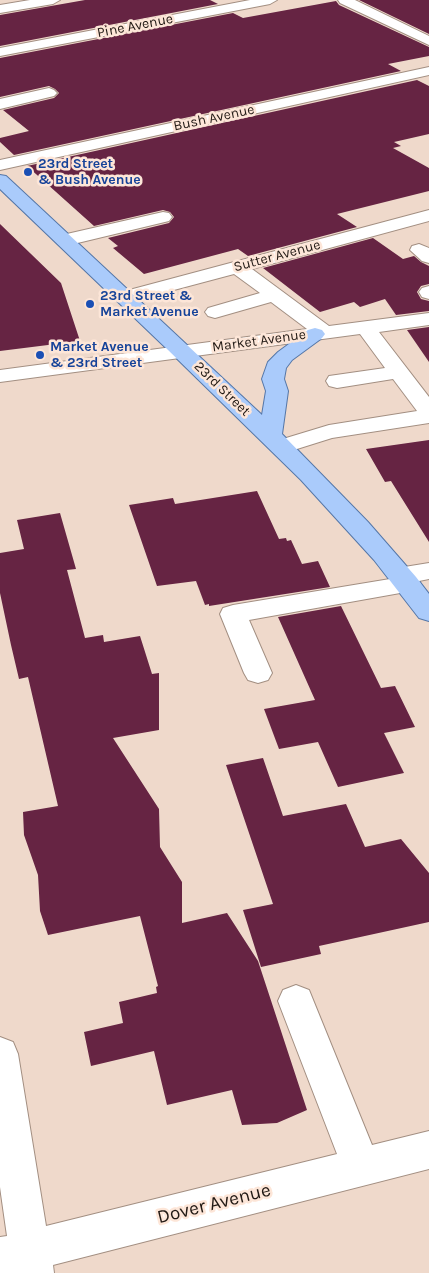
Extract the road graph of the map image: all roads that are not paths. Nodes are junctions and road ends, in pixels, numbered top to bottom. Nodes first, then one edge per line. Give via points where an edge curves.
1 (53, 0) edge
2 (270, 0) edge
3 (345, 0) edge
4 (0, 9) edge
5 (429, 41) edge
6 (0, 52) edge
7 (429, 71) edge
8 (49, 93) dead end
9 (0, 104) edge
10 (0, 165) edge
11 (4, 188) edge
12 (429, 215) edge
13 (163, 217) dead end
14 (65, 240) junction
15 (237, 267) junction
16 (275, 295) junction
17 (125, 297) junction
18 (215, 312) dead end
19 (429, 319) edge
20 (365, 327) junction
21 (319, 333) junction
22 (182, 351) junction
23 (399, 372) junction
24 (0, 376) edge
25 (337, 381) dead end
26 (429, 412) edge
27 (429, 416) edge
28 (276, 441) junction
29 (413, 577) edge
30 (429, 612) edge
31 (258, 672) dead end
32 (296, 1002) dead end
33 (0, 1054) edge
34 (429, 1150) edge
35 (361, 1166) junction
36 (21, 1261) edge

1 - 4 street
2 - 6 street, Pine Avenue
3 - 5 street
7 - 10 street, Bush Avenue
8 - 9 street
11 - 14 main road, 23rd Street
12 - 15 street, Sutter Avenue
13 - 14 street
14 - 17 main road, 23rd Street
15 - 16 street
15 - 17 street, Sutter Avenue
16 - 18 street
16 - 21 street
17 - 22 main road, 23rd Street
19 - 20 street, Market Avenue
20 - 21 street, Market Avenue
20 - 23 street
21 - 22 street, Market Avenue
21 - 28 main road via 276,367 273,379
22 - 24 street, Market Avenue
22 - 28 main road, 23rd Street
23 - 25 street
23 - 26 street
27 - 28 street
28 - 29 main road, 23rd Street
29 - 30 main road, 23rd Street
29 - 31 street via 234,614
32 - 35 street
33 - 36 street
34 - 35 street, Dover Avenue
35 - 36 street, Dover Avenue

